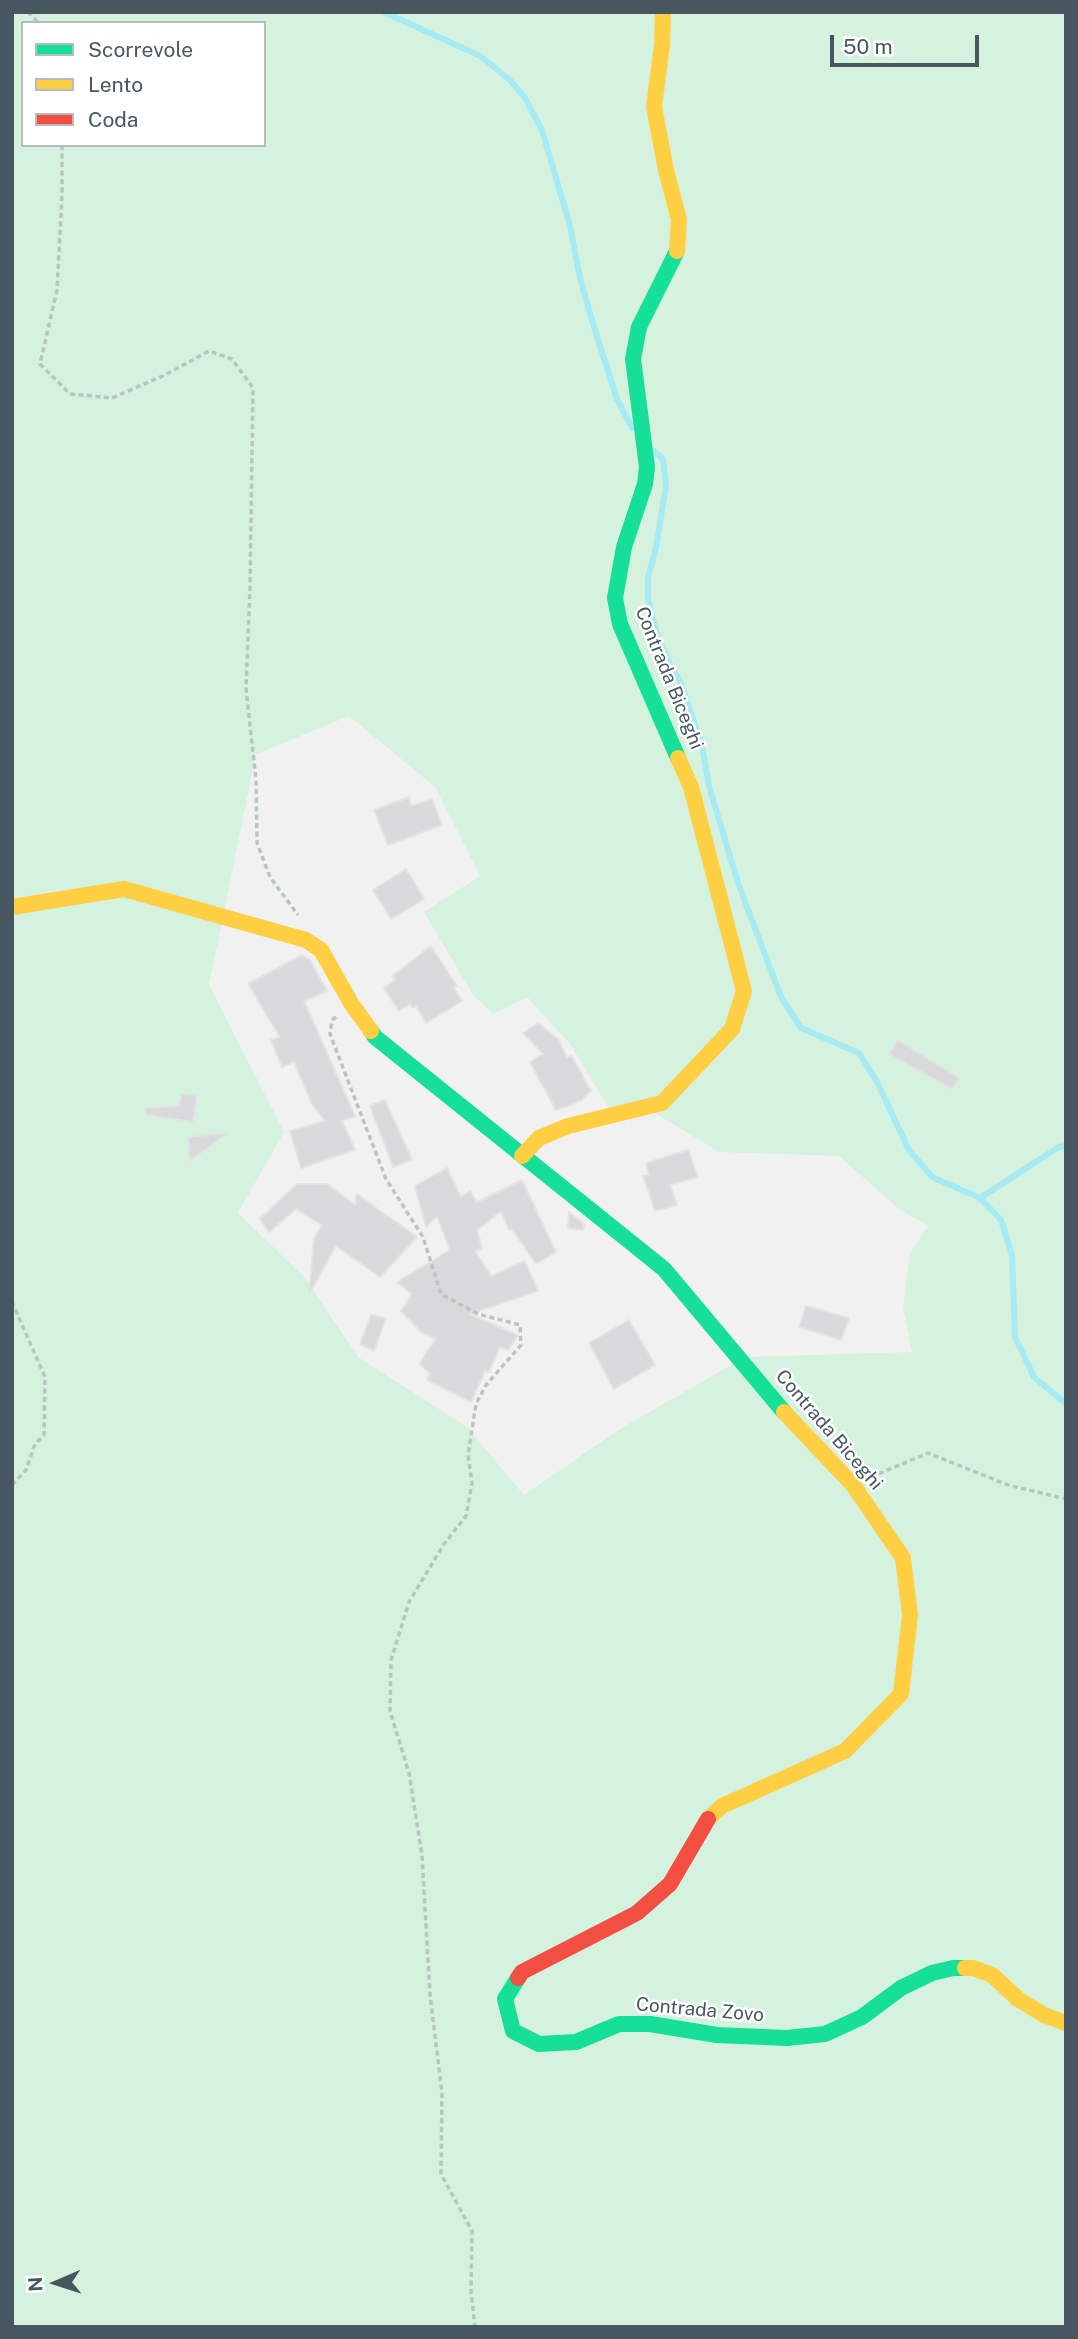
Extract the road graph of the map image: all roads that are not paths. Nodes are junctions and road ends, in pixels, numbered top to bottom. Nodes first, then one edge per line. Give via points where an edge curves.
1 (663, 12) edge
2 (12, 907) edge
3 (522, 1156) junction
4 (1066, 2023) edge
5 (513, 2031) joint

1 - 3 street, Contrada Biceghi via 654,107 679,220 677,253 639,327 633,359 647,467 615,598 620,624 691,787 744,991 732,1029 662,1102 568,1126 539,1138
2 - 3 street, Contrada Biceghi via 124,889 306,940 321,950 376,1037
3 - 5 street, Contrada Biceghi via 664,1269 786,1415 853,1485 903,1558 910,1615 901,1694 845,1751 722,1806 704,1822 670,1884 637,1913 522,1972 505,1998
4 - 5 street, Contrada Zovo via 1018,1999 992,1975 973,1968 953,1968 901,1987 862,2017 825,2034 787,2038 717,2035 619,2024 576,2042 539,2044

